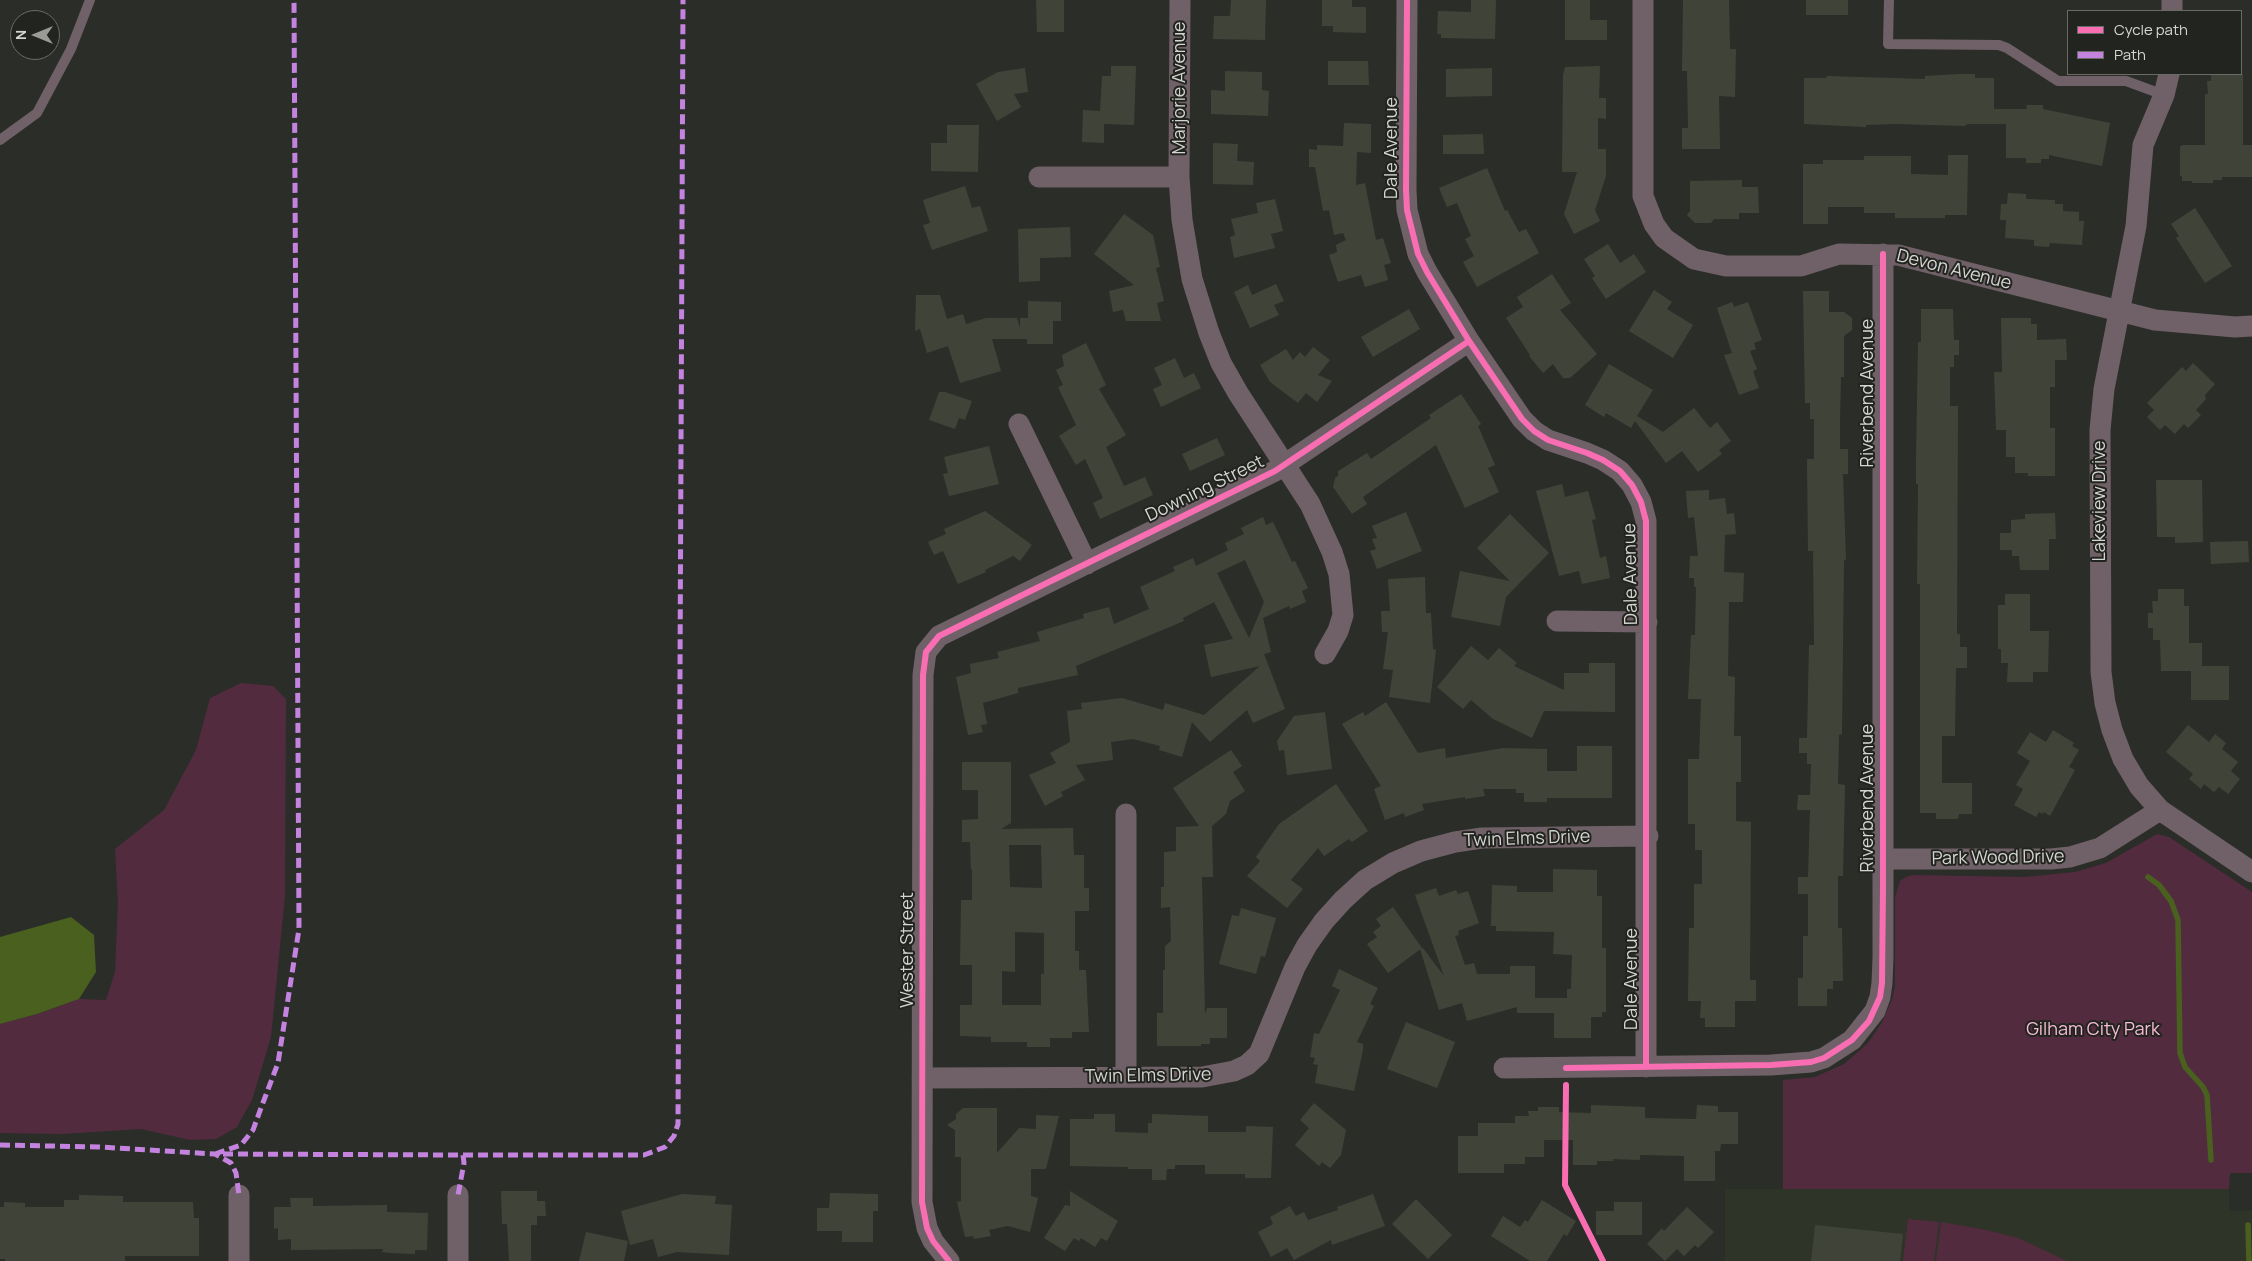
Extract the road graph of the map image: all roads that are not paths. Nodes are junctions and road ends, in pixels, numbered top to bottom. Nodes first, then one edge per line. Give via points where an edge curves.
1 (90, 0) edge
2 (1180, 0) edge
3 (1406, 0) edge
4 (1643, 0) edge
5 (1888, 0) edge
6 (2169, 75) edge
7 (2164, 95) junction
8 (0, 140) edge
9 (1180, 176) junction
10 (1039, 177) dead end
11 (1883, 254) junction
12 (2118, 312) junction
13 (2252, 326) edge
14 (1469, 341) junction
15 (1019, 424) dead end
16 (1286, 464) junction
17 (1087, 564) junction
18 (1557, 621) dead end
19 (1647, 622) junction
20 (939, 636) joint
21 (1326, 654) dead end
22 (2160, 810) junction
23 (1126, 814) dead end
24 (1648, 836) junction
25 (1883, 859) junction
26 (2252, 872) edge
27 (1646, 1067) junction
28 (1504, 1068) dead end
29 (1126, 1077) junction
30 (922, 1078) junction
31 (239, 1195) dead end
32 (458, 1195) dead end
33 (239, 1261) edge
34 (458, 1261) edge
35 (949, 1261) edge

1 - 8 lane via 70,50 37,113
2 - 9 street, Marjorie Avenue
3 - 14 street, Dale Avenue via 1407,210 1418,254
4 - 11 street, Devon Avenue via 1643,196 1654,224 1664,238 1694,259 1726,266 1800,266 1839,254
5 - 7 lane via 1888,44 1999,45 2058,81 2126,81
6 - 7 street, Lakeview Drive
7 - 12 street, Lakeview Drive via 2143,146 2136,226
9 - 10 street, Marjorie Avenue
9 - 16 street, Marjorie Avenue via 1186,249 1208,333 1238,393
11 - 12 street, Devon Avenue via 1910,256
11 - 25 street, Riverbend Avenue
12 - 13 street, Devon Avenue via 2196,325
12 - 22 street, Lakeview Drive via 2100,430 2101,672 2107,712 2123,760 2139,786
14 - 16 street, Downing Street
14 - 19 street, Dale Avenue via 1522,419 1534,431 1548,440 1603,460 1632,485 1642,502 1646,521
15 - 17 street
16 - 17 street, Downing Street
16 - 21 street, Marjorie Avenue via 1324,533 1339,574 1343,615
17 - 20 street, Downing Street
18 - 19 street
19 - 24 street, Dale Avenue
20 - 30 street, Wester Street via 926,652 923,675
22 - 25 street, Park Wood Drive via 2100,848 2070,857
22 - 26 street, Lakeview Drive
23 - 29 street
24 - 27 street, Dale Avenue
24 - 29 street, Twin Elms Drive via 1482,838 1421,851 1393,863 1365,880 1324,921 1296,967 1266,1042 1247,1065 1219,1075
25 - 27 street, Riverbend Avenue via 1880,997 1869,1021 1852,1040 1824,1058 1796,1064
27 - 28 street, Riverbend Avenue
29 - 30 street, Twin Elms Drive
30 - 35 street, Wester Street via 923,1214 933,1241
31 - 33 street
32 - 34 street

